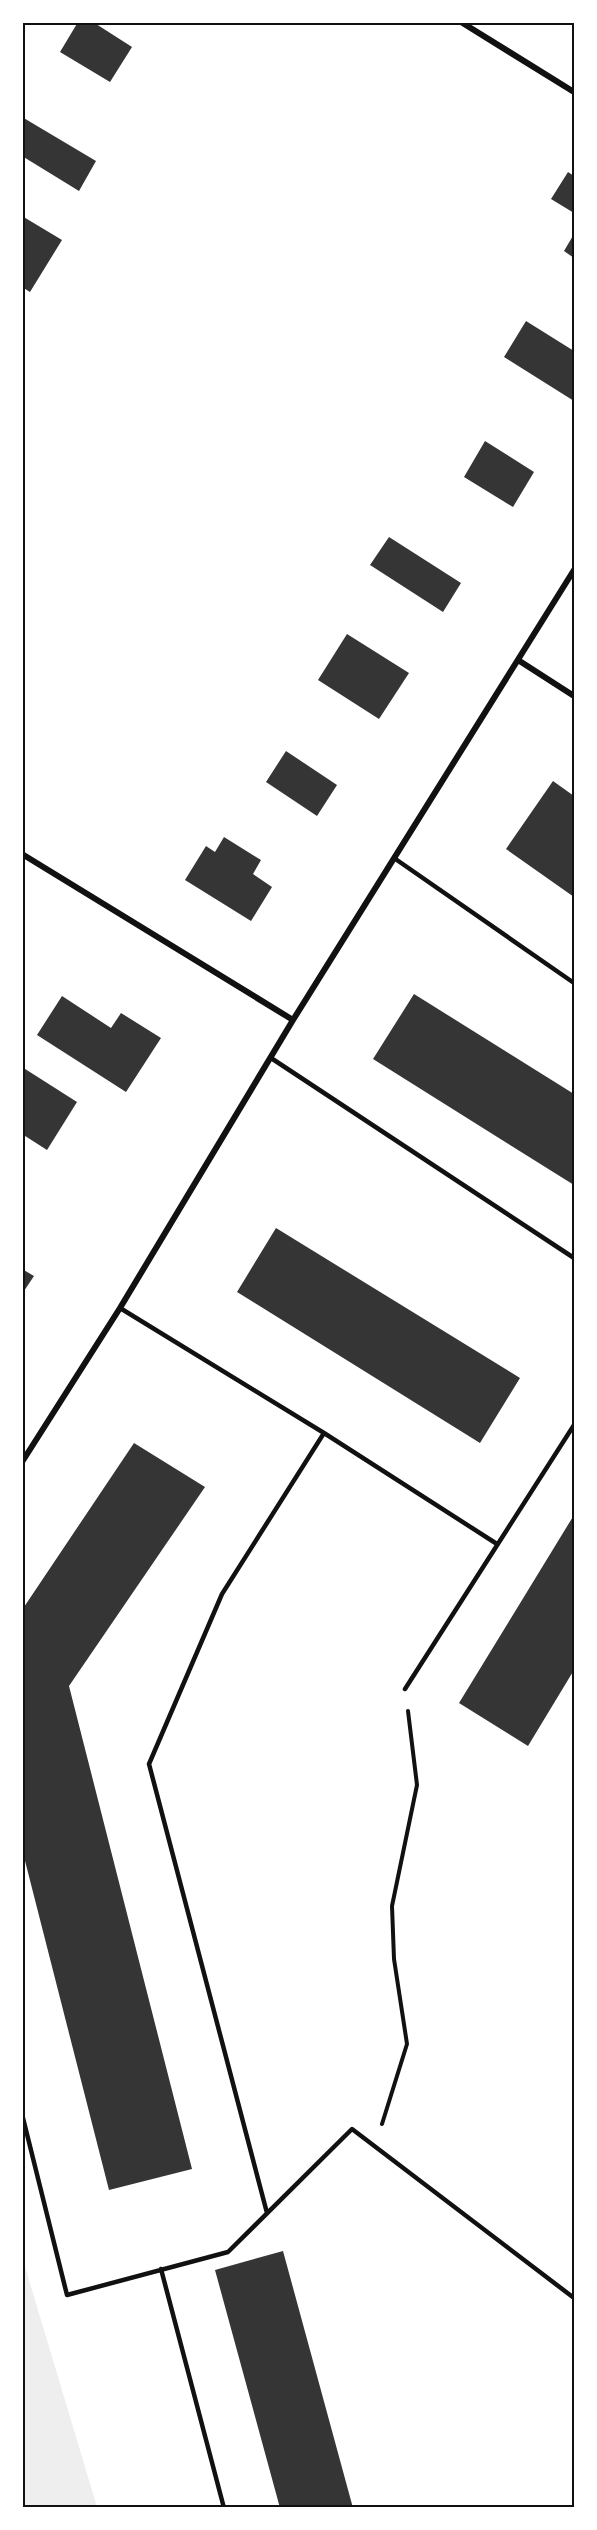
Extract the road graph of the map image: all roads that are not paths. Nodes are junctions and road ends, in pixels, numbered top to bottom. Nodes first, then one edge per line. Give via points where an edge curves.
1 (461, 22) edge
2 (574, 92) edge
3 (574, 570) edge
4 (518, 660) junction
5 (574, 696) edge
6 (22, 854) edge
7 (394, 858) junction
8 (574, 983) edge
9 (293, 1020) junction
10 (271, 1058) junction
11 (574, 1257) edge
12 (120, 1308) junction
13 (574, 1425) edge
14 (324, 1433) junction
15 (22, 1462) edge
16 (496, 1544) junction
17 (405, 1689) road end
18 (22, 2114) edge
19 (267, 2213) junction
20 (161, 2270) junction
21 (574, 2298) edge
22 (224, 2508) edge

1 - 2 street
3 - 4 street
4 - 5 street
4 - 7 street
6 - 9 street
7 - 8 lane
7 - 9 street
9 - 10 street
10 - 11 lane
10 - 12 street
12 - 14 lane
12 - 15 street
13 - 16 lane
14 - 16 lane
14 - 19 lane via 222,1594 149,1764
16 - 17 lane
18 - 20 lane via 67,2295
19 - 20 lane via 228,2252
19 - 21 lane via 352,2129
20 - 22 lane

